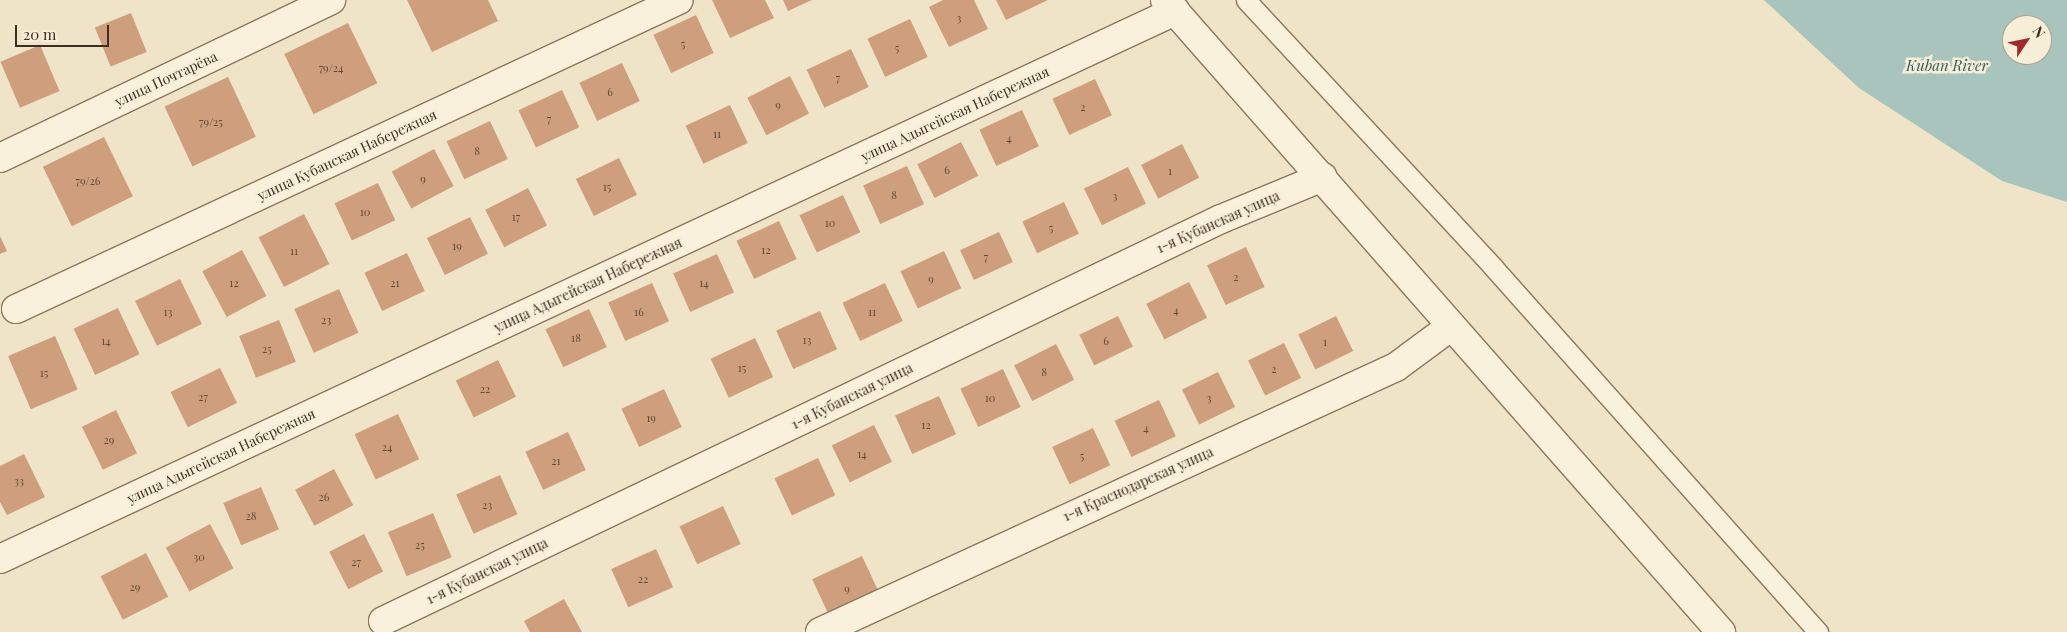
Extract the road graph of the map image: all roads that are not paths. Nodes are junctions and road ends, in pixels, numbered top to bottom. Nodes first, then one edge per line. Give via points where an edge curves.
1 (331, 0) edge
2 (679, 0) edge
3 (1246, 0) edge
4 (1170, 5) edge
5 (0, 158) edge
6 (1323, 177) junction
7 (16, 309) dead end
8 (1450, 327) junction
9 (0, 559) edge
10 (383, 621) dead end
11 (820, 632) edge
12 (1721, 632) edge
13 (1818, 632) edge

1 - 5 street, улица Почтарёва
2 - 7 street, улица Кубанская Набережная
3 - 13 lane via 1499,274
4 - 6 street
4 - 9 street, улица Адыгейская Набережная
6 - 8 street
6 - 10 street, 1-я Кубанская улица via 1221,218
8 - 11 street, 1-я Краснодарская улица via 1396,367
8 - 12 street

